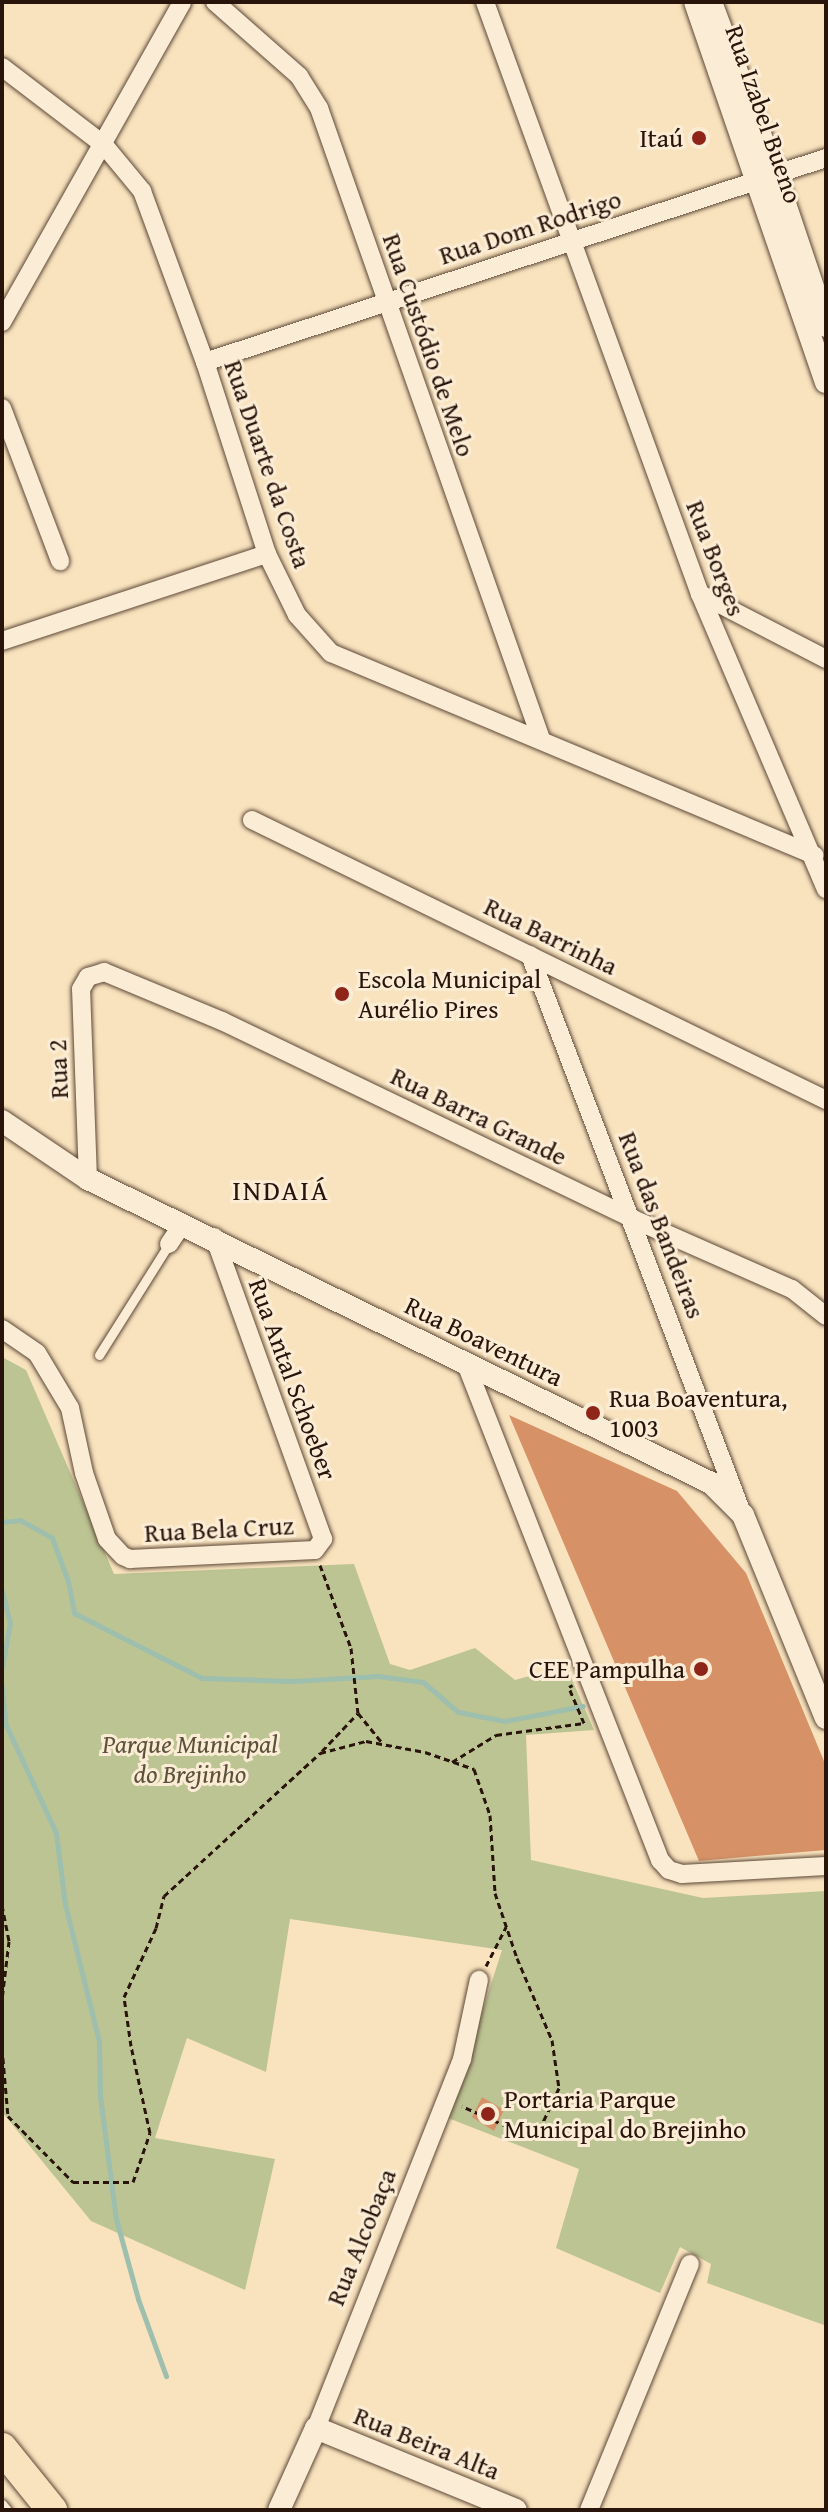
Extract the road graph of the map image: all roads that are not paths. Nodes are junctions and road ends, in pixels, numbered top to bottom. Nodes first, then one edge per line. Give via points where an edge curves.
1 (182, 2) edge
2 (215, 2) edge
3 (485, 2) edge
4 (695, 2) edge
5 (711, 2) edge
6 (2, 67) edge
7 (104, 145) junction
8 (826, 158) edge
9 (767, 179) junction
10 (570, 240) junction
11 (385, 302) junction
12 (3, 318) edge
13 (821, 323) edge
14 (205, 362) junction
15 (826, 382) edge
16 (2, 408) edge
17 (267, 554) junction
18 (60, 561) dead end
19 (700, 594) junction
20 (2, 641) edge
21 (826, 659) edge
22 (541, 739) junction
23 (252, 820) dead end
24 (814, 855) junction
25 (826, 889) edge
26 (530, 955) junction
27 (104, 972) joint
28 (826, 1100) edge
29 (2, 1121) edge
30 (88, 1179) junction
31 (633, 1219) junction
32 (183, 1223) junction
33 (214, 1237) junction
34 (169, 1244) joint
35 (826, 1316) edge
36 (2, 1329) edge
37 (99, 1355) dead end
38 (466, 1364) junction
39 (743, 1515) junction
40 (319, 1545) joint
41 (826, 1718) edge
42 (826, 1866) edge
43 (479, 1980) road end
44 (690, 2264) dead end
45 (316, 2428) junction
46 (2, 2448) edge
47 (2, 2504) edge
48 (7, 2510) edge
49 (52, 2510) edge
50 (279, 2510) edge
51 (516, 2510) edge
52 (589, 2510) edge

1 - 7 street
2 - 11 street, Rua Custódio de Melo via 299,76 319,108
3 - 10 street, Rua Borges
4 - 9 street, Rua Izabel Bueno
5 - 9 street, Rua Izabel Bueno
6 - 7 street, Rua Duarte da Costa
7 - 12 street
7 - 14 street, Rua Duarte da Costa via 142,191
8 - 9 street, Rua Dom Rodrigo
9 - 10 street, Rua Dom Rodrigo
9 - 13 street, Rua Izabel Bueno
10 - 11 street, Rua Dom Rodrigo
10 - 19 street, Rua Borges
11 - 14 street, Rua Dom Rodrigo
11 - 22 street, Rua Custódio de Melo
13 - 15 street, Rua Izabel Bueno
14 - 17 street, Rua Duarte da Costa
16 - 18 street
17 - 20 street
17 - 22 street, Rua Duarte da Costa via 297,615 331,653
19 - 21 street
19 - 24 street, Rua Borges
22 - 24 street, Rua Duarte da Costa
23 - 26 street, Rua Barrinha
24 - 25 street, Rua Borges
26 - 28 street, Rua Barrinha
26 - 31 street, Rua das Bandeiras
27 - 30 street, Rua 2 via 88,977 81,989
27 - 31 street, Rua Barra Grande via 222,1021
29 - 30 street, Rua Boaventura
30 - 32 street, Rua Boaventura
31 - 35 street, Rua Barra Grande via 792,1289
31 - 39 street, Rua das Bandeiras
32 - 33 street, Rua Boaventura
32 - 34 street
33 - 38 street, Rua Boaventura
33 - 40 street, Rua Antal Schoeber
34 - 37 lane
36 - 40 street, Rua Bela Cruz via 37,1353 70,1408 84,1473 114,1550 130,1559
38 - 39 street, Rua Boaventura via 711,1483
38 - 42 street via 660,1860 682,1874
39 - 41 street, Rua Boaventura
43 - 45 street, Rua Alcobaça via 462,2059
44 - 52 street
45 - 50 street, Rua Alcobaça
45 - 51 street, Rua Beira Alta
46 - 49 highway
47 - 48 lane

